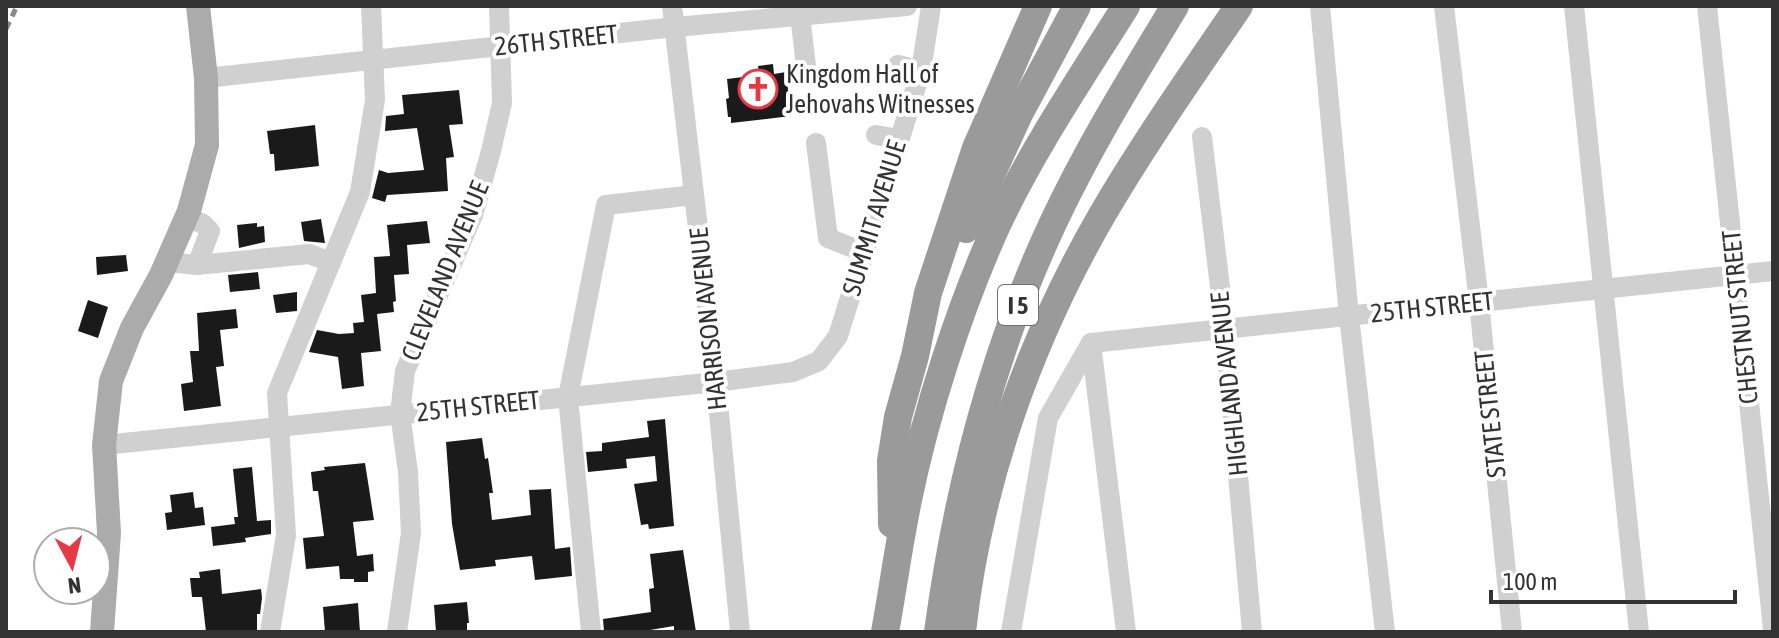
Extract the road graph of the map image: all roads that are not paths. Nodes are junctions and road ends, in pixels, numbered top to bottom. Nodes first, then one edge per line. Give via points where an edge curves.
1 (198, 6) edge
2 (371, 6) edge
3 (499, 6) edge
4 (672, 6) edge
5 (907, 6) edge
6 (931, 6) edge
7 (1038, 6) edge
8 (1077, 6) edge
9 (1126, 6) edge
10 (1175, 6) edge
11 (1239, 6) edge
12 (1259, 6) edge
13 (1320, 6) edge
14 (1444, 6) edge
15 (1574, 6) edge
16 (1707, 6) edge
17 (799, 11) edge
18 (675, 27) junction
19 (502, 45) junction
20 (374, 59) junction
21 (898, 65) dead end
22 (921, 71) junction
23 (807, 75) dead end
24 (206, 78) junction
25 (1159, 125) junction
26 (876, 135) dead end
27 (1202, 137) dead end
28 (899, 139) junction
29 (816, 143) dead end
30 (694, 195) junction
31 (187, 217) junction
32 (863, 252) junction
33 (167, 262) junction
34 (331, 262) junction
35 (197, 265) junction
36 (1773, 271) edge
37 (1736, 275) junction
38 (1604, 289) junction
39 (1479, 302) junction
40 (1349, 316) junction
41 (1225, 329) junction
42 (838, 336) joint
43 (1091, 343) junction
44 (915, 356) junction
45 (716, 382) junction
46 (568, 397) junction
47 (400, 413) junction
48 (280, 426) junction
49 (104, 445) junction
50 (894, 576) junction
51 (1773, 629) edge
52 (102, 632) edge
53 (270, 632) edge
54 (397, 632) edge
55 (591, 632) edge
56 (740, 632) edge
57 (885, 632) edge
58 (938, 632) edge
59 (962, 632) edge
60 (1011, 632) edge
61 (1126, 632) edge
62 (1252, 632) edge
63 (1385, 632) edge
64 (1512, 632) edge
65 (1639, 632) edge

1 - 24 main road
2 - 20 street
3 - 19 street, CLEVELAND AVENUE
4 - 18 street, HARRISON AVENUE
5 - 17 street, 26TH STREET
6 - 22 street, SUMMIT AVENUE
7 - 44 highway via 976,148 928,293
8 - 44 highway via 986,182
9 - 50 highway, I 5 via 1042,141 973,281 911,485
10 - 58 highway, I 5 via 1076,175 1007,334 967,466
11 - 25 highway
12 - 25 highway
13 - 40 street
14 - 39 street, STATE STREET
15 - 38 street
16 - 37 street, CHESTNUT STREET
17 - 18 street, 26TH STREET
17 - 23 street
18 - 19 street, 26TH STREET
18 - 30 street, HARRISON AVENUE
19 - 20 street, 26TH STREET
19 - 47 street, CLEVELAND AVENUE via 502,103 491,151 473,215 405,371
20 - 24 street, 26TH STREET
20 - 34 street via 375,100 360,192
21 - 22 street
22 - 28 street, SUMMIT AVENUE
24 - 31 main road via 207,145
25 - 59 highway via 1087,243 1025,377 987,493
26 - 28 street
27 - 41 street, HIGHLAND AVENUE
28 - 32 street, SUMMIT AVENUE
29 - 32 street via 828,238
30 - 45 street, HARRISON AVENUE
30 - 46 street via 606,205
31 - 33 main road
31 - 35 street via 210,231
32 - 42 street, SUMMIT AVENUE
33 - 35 street
33 - 49 main road via 111,381
34 - 35 street via 309,254
34 - 48 street via 277,393
36 - 37 street, 25TH STREET
37 - 38 street, 25TH STREET
37 - 51 street, CHESTNUT STREET
38 - 39 street, 25TH STREET
38 - 65 street
39 - 40 street, 25TH STREET
39 - 64 street, STATE STREET
40 - 41 street, 25TH STREET
40 - 63 street
41 - 43 street, 25TH STREET
41 - 62 street, HIGHLAND AVENUE
42 - 45 street, 25TH STREET via 819,361 793,372
43 - 60 street via 1048,418
43 - 61 street
44 - 50 highway via 891,461
45 - 46 street, 25TH STREET
45 - 56 street, HARRISON AVENUE
46 - 47 street, 25TH STREET
46 - 55 street
47 - 48 street, 25TH STREET
47 - 54 street, CLEVELAND AVENUE via 411,533
48 - 49 street, 25TH STREET
48 - 53 street via 286,535
49 - 52 main road via 109,533
50 - 57 highway, I 5

